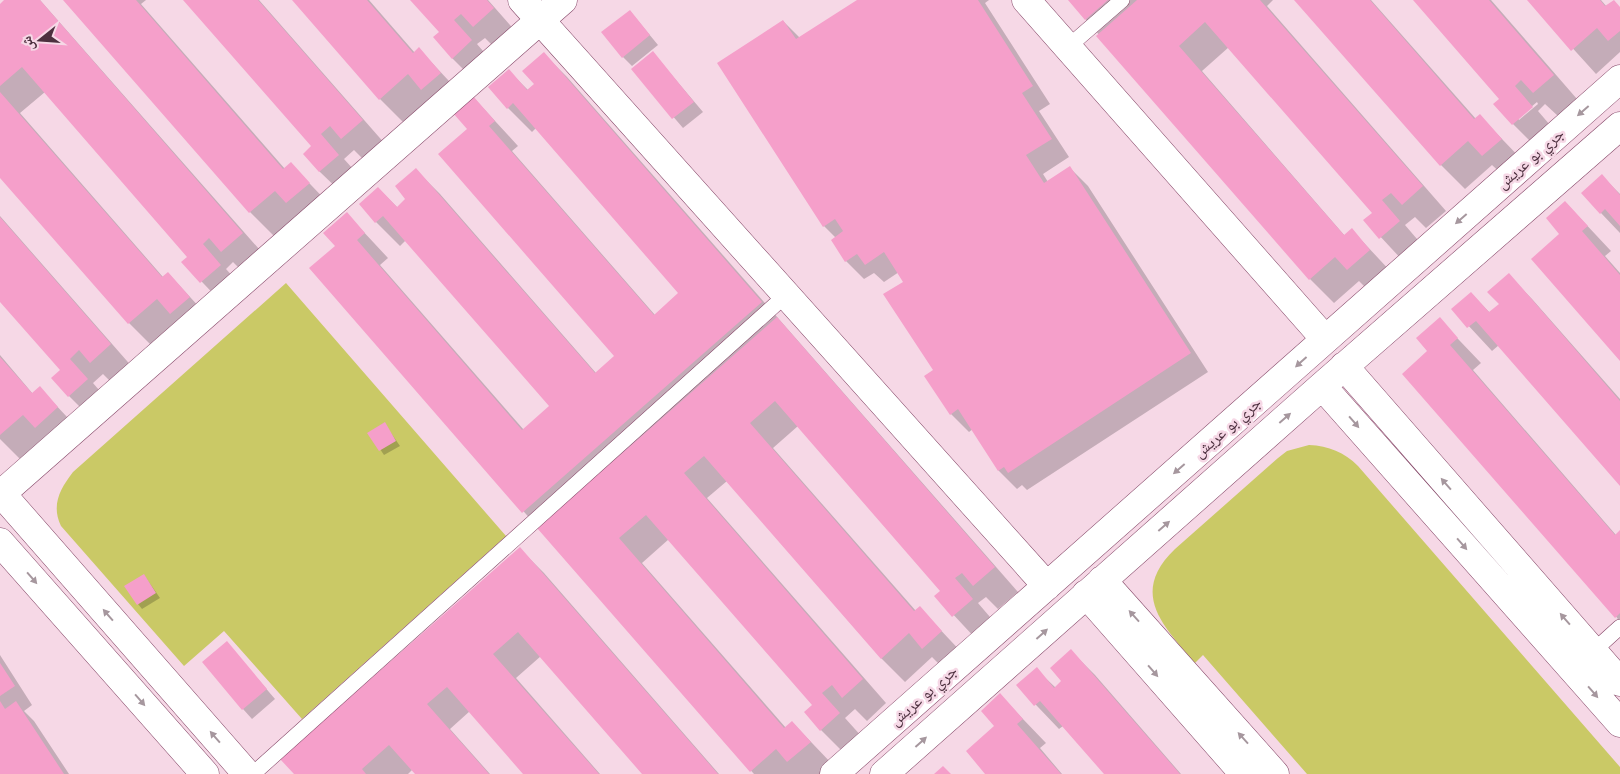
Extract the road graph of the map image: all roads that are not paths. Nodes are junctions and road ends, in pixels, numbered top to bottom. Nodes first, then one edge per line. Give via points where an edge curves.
1 (522, 0) edge
2 (563, 0) edge
3 (1026, 0) edge
4 (1122, 0) edge
5 (540, 20) junction
6 (1068, 47) junction
7 (1620, 79) edge
8 (1620, 126) edge
9 (786, 295) junction
10 (1325, 339) junction
11 (1344, 366) junction
12 (1322, 386) junction
13 (0, 493) edge
14 (0, 542) edge
15 (1047, 586) junction
16 (1094, 587) junction
17 (1620, 627) edge
18 (1593, 651) junction
19 (1572, 669) junction
20 (1620, 682) edge
21 (1620, 722) edge
22 (205, 774) edge
23 (248, 774) edge
24 (253, 774) edge
25 (834, 774) edge
26 (884, 774) edge
27 (1244, 774) edge
28 (1275, 774) edge

1 - 5 street
2 - 5 street
3 - 6 street
4 - 6 lane
5 - 9 street
5 - 13 street
6 - 10 street
7 -> 10 street, جري بو عريش
8 - 11 street, جري بو عريش
9 - 15 street
9 - 24 lane
10 -> 15 street, جري بو عريش
11 - 12 street, جري بو عريش
18 -> 11 street
16 -> 12 street, جري بو عريش
12 -> 19 street
23 -> 13 street
14 -> 22 street
15 - 25 street, جري بو عريش
26 -> 16 street, جري بو عريش
16 -> 27 street
28 -> 16 street
17 - 18 lane
18 - 19 lane
18 - 20 street
19 -> 21 street

